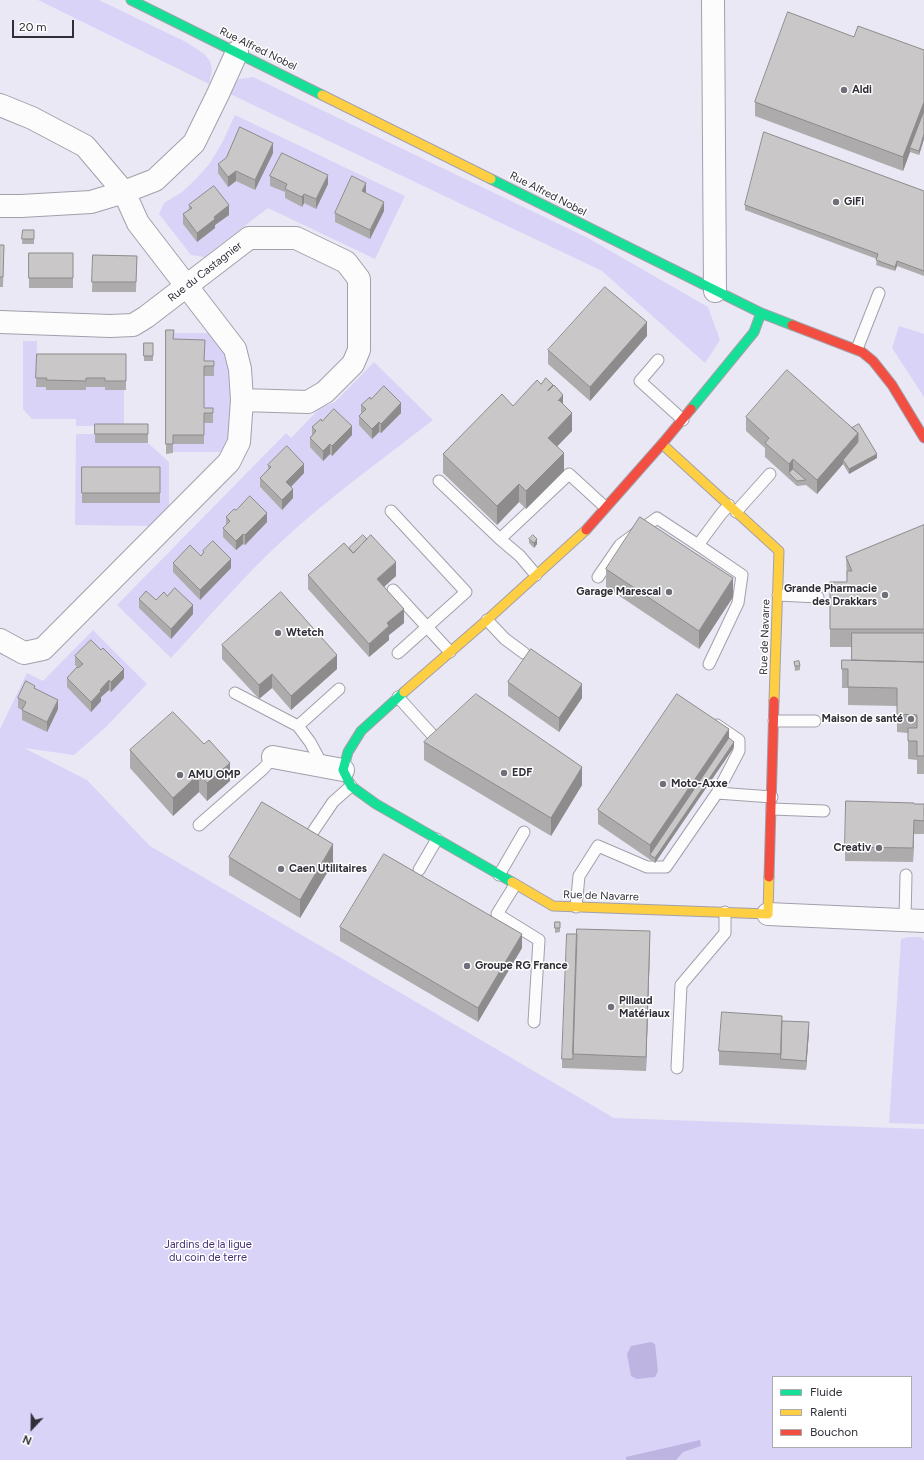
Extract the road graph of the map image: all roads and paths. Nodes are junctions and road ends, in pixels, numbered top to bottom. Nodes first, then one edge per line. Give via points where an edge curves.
1 (131, 0) edge
2 (713, 0) edge
3 (237, 52) junction
4 (0, 105) edge
5 (124, 192) junction
6 (0, 206) edge
7 (186, 286) junction
8 (715, 291) junction
9 (879, 293) dead end
10 (761, 313) junction
11 (0, 322) edge
12 (857, 349) junction
13 (658, 360) dead end
14 (242, 400) junction
15 (683, 420) junction
16 (924, 438) edge
17 (662, 444) junction
18 (770, 474) dead end
19 (439, 480) dead end
20 (605, 507) junction
21 (733, 508) junction
22 (391, 511) dead end
23 (500, 539) junction
24 (698, 545) junction
25 (536, 575) junction
26 (598, 577) dead end
27 (393, 590) dead end
28 (778, 595) junction
29 (818, 597) dead end
30 (487, 620) junction
31 (428, 626) junction
32 (0, 640) edge
33 (450, 652) junction
34 (398, 653) dead end
35 (524, 653) dead end
36 (709, 664) dead end
37 (340, 689) dead end
38 (235, 693) dead end
39 (398, 697) junction
40 (709, 720) edge
41 (774, 721) junction
42 (815, 721) dead end
43 (298, 726) junction
44 (436, 739) edge
45 (273, 757) joint
46 (339, 774) junction
47 (717, 793) junction
48 (772, 797) junction
49 (772, 809) junction
50 (824, 810) dead end
51 (200, 825) dead end
52 (524, 832) dead end
53 (312, 834) edge
54 (437, 838) junction
55 (419, 870) dead end
56 (499, 875) junction
57 (906, 875) dead end
58 (515, 884) junction
59 (576, 907) junction
60 (725, 912) junction
61 (768, 914) junction
62 (915, 920) edge
63 (534, 1022) dead end
64 (677, 1068) dead end

1 - 3 street, Rue Alfred Nobel
2 - 8 street
3 - 5 street via 194,143 155,180
3 - 8 street, Rue Alfred Nobel
4 - 5 street via 32,118 85,146
5 - 6 street via 91,202
5 - 7 street via 138,223
7 - 11 street, Rue du Castagnier via 133,325
7 - 14 street via 235,349 240,369
7 - 14 street, Rue du Castagnier via 249,238 296,238 346,262 359,279 359,350 353,364 325,392 308,402
8 - 10 street, Rue Alfred Nobel
9 - 12 lane
10 - 12 street, Rue Alfred Nobel
10 - 15 street via 754,332
12 - 16 street, Rue Alfred Nobel via 882,370
13 - 15 lane via 640,380
14 - 32 street via 239,442 229,462 42,648 24,653
15 - 17 street
17 - 20 street
17 - 21 street, Rue de Navarre
18 - 21 lane
19 - 23 lane
20 - 23 lane via 570,474
20 - 25 street via 584,532
21 - 24 lane via 721,514
21 - 28 street, Rue de Navarre via 780,551
22 - 31 lane via 466,592
23 - 25 lane via 520,556
24 - 26 lane via 657,518 620,545
24 - 36 lane via 742,575 738,603
25 - 30 street
27 - 31 lane
28 - 29 lane
28 - 41 street, Rue de Navarre
30 - 33 street
30 - 35 lane via 505,639
31 - 33 lane
31 - 34 lane
33 - 39 street
37 - 43 lane
38 - 43 lane
39 - 44 lane
39 - 46 street via 361,731 348,752
40 - 47 lane via 740,740 740,751
41 - 42 lane
41 - 48 street, Rue de Navarre
43 - 46 lane
45 - 46 street
45 - 51 lane
46 - 53 lane via 333,802
46 - 54 street, Rue de Navarre via 376,804
47 - 48 lane
47 - 59 lane via 666,867 647,867 598,846 579,876
48 - 49 street, Rue de Navarre
49 - 50 lane
49 - 61 street, Rue de Navarre
52 - 56 lane
54 - 55 lane
54 - 56 street, Rue de Navarre
56 - 58 street, Rue de Navarre
57 - 62 lane
58 - 59 street, Rue de Navarre via 553,906
58 - 63 lane via 498,914 539,940
59 - 60 street, Rue de Navarre
60 - 61 street, Rue de Navarre
60 - 64 lane via 725,933 681,985
61 - 62 street

